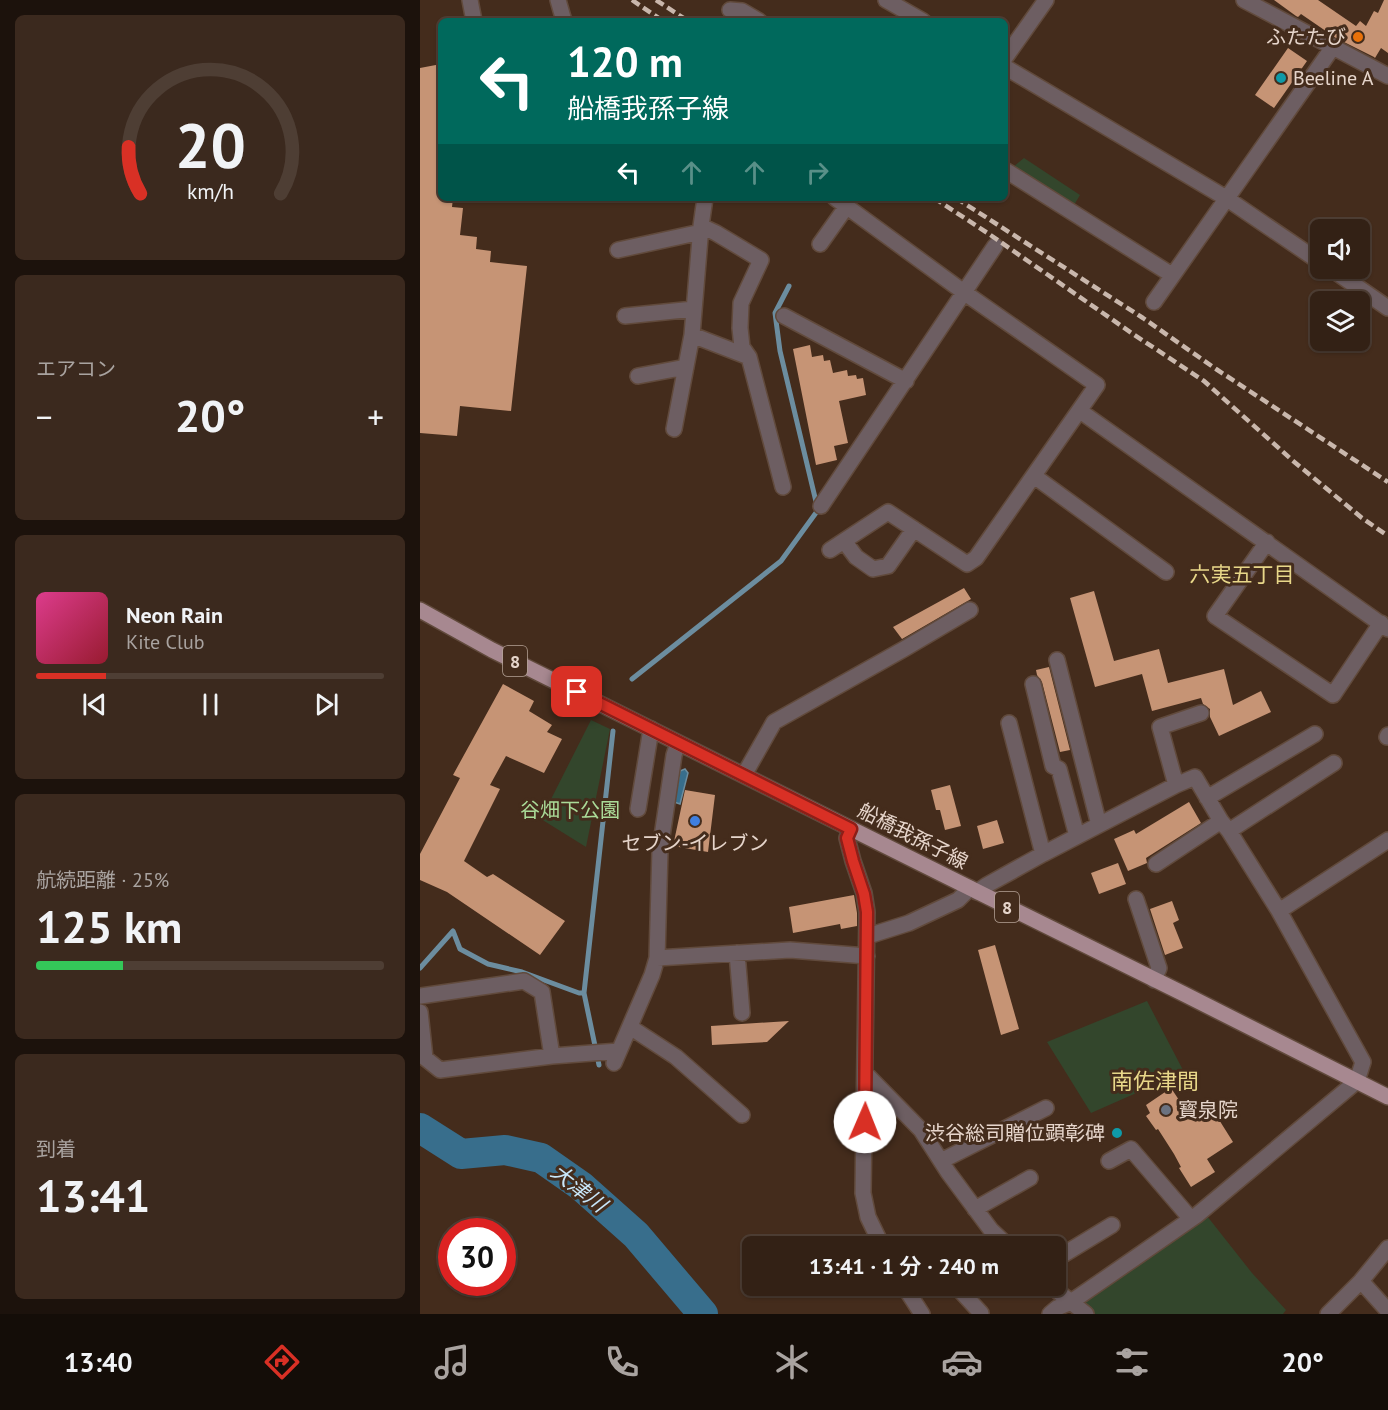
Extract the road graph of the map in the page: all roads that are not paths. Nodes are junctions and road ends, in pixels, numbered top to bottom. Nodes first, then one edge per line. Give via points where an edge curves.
1 (470, 0) edge
2 (558, 0) edge
3 (886, 0) edge
4 (1047, 0) edge
5 (1244, 0) edge
6 (730, 10) edge
7 (473, 18) edge
8 (563, 18) edge
9 (754, 18) edge
10 (918, 18) edge
11 (1334, 47) junction
12 (1008, 54) edge
13 (1008, 69) edge
14 (1388, 76) edge
15 (1008, 172) edge
16 (1226, 198) junction
17 (705, 201) edge
18 (841, 202) edge
19 (701, 229) junction
20 (820, 244) dead end
21 (995, 246) dead end
22 (618, 250) dead end
23 (1310, 255) edge
24 (1172, 275) junction
25 (1346, 279) edge
26 (965, 292) junction
27 (1154, 302) dead end
28 (1388, 308) edge
29 (694, 309) junction
30 (625, 316) dead end
31 (784, 316) dead end
32 (692, 335) junction
33 (749, 357) junction
34 (686, 367) junction
35 (638, 376) dead end
36 (906, 381) junction
37 (1080, 411) junction
38 (674, 429) dead end
39 (1034, 476) junction
40 (783, 487) dead end
41 (821, 506) dead end
42 (914, 529) junction
43 (843, 541) junction
44 (1267, 542) junction
45 (830, 550) dead end
46 (1166, 572) dead end
47 (420, 610) edge
48 (970, 610) dead end
49 (1384, 626) edge
50 (1057, 660) dead end
51 (1033, 684) dead end
52 (1201, 713) dead end
53 (1009, 723) dead end
54 (651, 729) junction
55 (1315, 734) dead end
56 (678, 743) junction
57 (1334, 763) dead end
58 (744, 775) junction
59 (1176, 785) junction
60 (1207, 798) junction
61 (638, 809) dead end
62 (1099, 825) junction
63 (1225, 826) junction
64 (851, 829) junction
65 (1077, 836) junction
66 (1388, 840) edge
67 (1043, 854) junction
68 (1156, 864) dead end
69 (973, 890) junction
70 (1136, 899) dead end
71 (1279, 911) junction
72 (868, 936) junction
73 (737, 953) junction
74 (867, 956) junction
75 (657, 958) junction
76 (1154, 980) junction
77 (420, 996) edge
78 (420, 1012) edge
79 (742, 1013) dead end
80 (630, 1027) junction
81 (552, 1056) junction
82 (866, 1074) junction
83 (1357, 1082) junction
84 (1388, 1097) edge
85 (1046, 1108) dead end
86 (742, 1115) dead end
87 (941, 1161) junction
88 (1110, 1161) dead end
89 (1030, 1178) dead end
90 (975, 1209) junction
91 (1191, 1219) junction
92 (1112, 1226) dead end
93 (877, 1236) edge
94 (998, 1236) edge
95 (1388, 1248) edge
96 (1066, 1253) edge
97 (1361, 1281) junction
98 (910, 1296) edge
99 (965, 1296) edge
100 (1064, 1296) edge
101 (1071, 1302) junction
102 (1388, 1311) edge
103 (981, 1313) edge
104 (921, 1314) edge
105 (1050, 1314) edge
106 (1086, 1314) edge
107 (1328, 1314) edge

1 - 7 street
2 - 8 street
3 - 10 street
4 - 12 street
5 - 11 street
6 - 9 street
11 - 14 street
11 - 16 street
13 - 16 street
15 - 24 street
16 - 23 street
16 - 24 street
17 - 19 street
18 - 20 street
18 - 26 street
19 - 22 street
19 - 29 street
19 - 33 street via 716,233 761,260 741,303 742,347
21 - 26 street
24 - 27 street
25 - 28 street
26 - 36 street
26 - 37 street via 1097,385
29 - 30 street
29 - 32 street
31 - 36 street
32 - 33 street
32 - 34 street
33 - 40 street
34 - 35 street
34 - 38 street
36 - 41 street
37 - 39 street
37 - 44 street
39 - 42 street via 976,558 967,564
39 - 46 street
42 - 43 street via 888,512
42 - 43 street via 888,566 873,569
43 - 45 street
44 - 49 street
44 - 49 street via 1215,616 1333,695
47 - 54 main road, 船橋我孫子線 / 8
48 - 58 street via 774,722
50 - 62 street
51 - 65 street via 1053,766 1059,769
52 - 59 street via 1160,727
53 - 67 street
54 - 56 main road, 船橋我孫子線 / 8
54 - 61 street
55 - 60 street
56 - 58 main road, 船橋我孫子線 / 8
56 - 75 street via 660,850
57 - 63 street
58 - 64 main road, 船橋我孫子線 / 8
59 - 60 street via 1195,777
59 - 62 street
60 - 63 street
62 - 65 street
63 - 68 street
63 - 71 street
64 - 69 main road, 船橋我孫子線 / 8
64 - 72 street via 847,838 864,894
65 - 67 street
66 - 71 street
67 - 69 street
69 - 72 street via 909,923
69 - 76 main road, 船橋我孫子線 / 8
70 - 76 street via 1159,968
71 - 83 street via 1363,1062
72 - 74 street
73 - 74 street via 790,950
73 - 75 street
73 - 79 street
74 - 82 street
75 - 80 street
76 - 83 main road, 船橋我孫子線 / 8
77 - 81 street via 524,981 542,992
78 - 81 street via 425,1058 440,1070
80 - 81 street via 617,1057 595,1053
80 - 86 street via 676,1057
82 - 87 street via 921,1130
82 - 93 street via 863,1193
83 - 84 main road, 船橋我孫子線 / 8
83 - 91 street
85 - 87 street
87 - 90 street
88 - 91 street via 1131,1149
89 - 90 street
90 - 94 street
91 - 101 street
92 - 96 street
95 - 97 street
97 - 102 street
97 - 107 street
98 - 104 street
99 - 103 street
100 - 101 street
101 - 105 street
101 - 106 street

